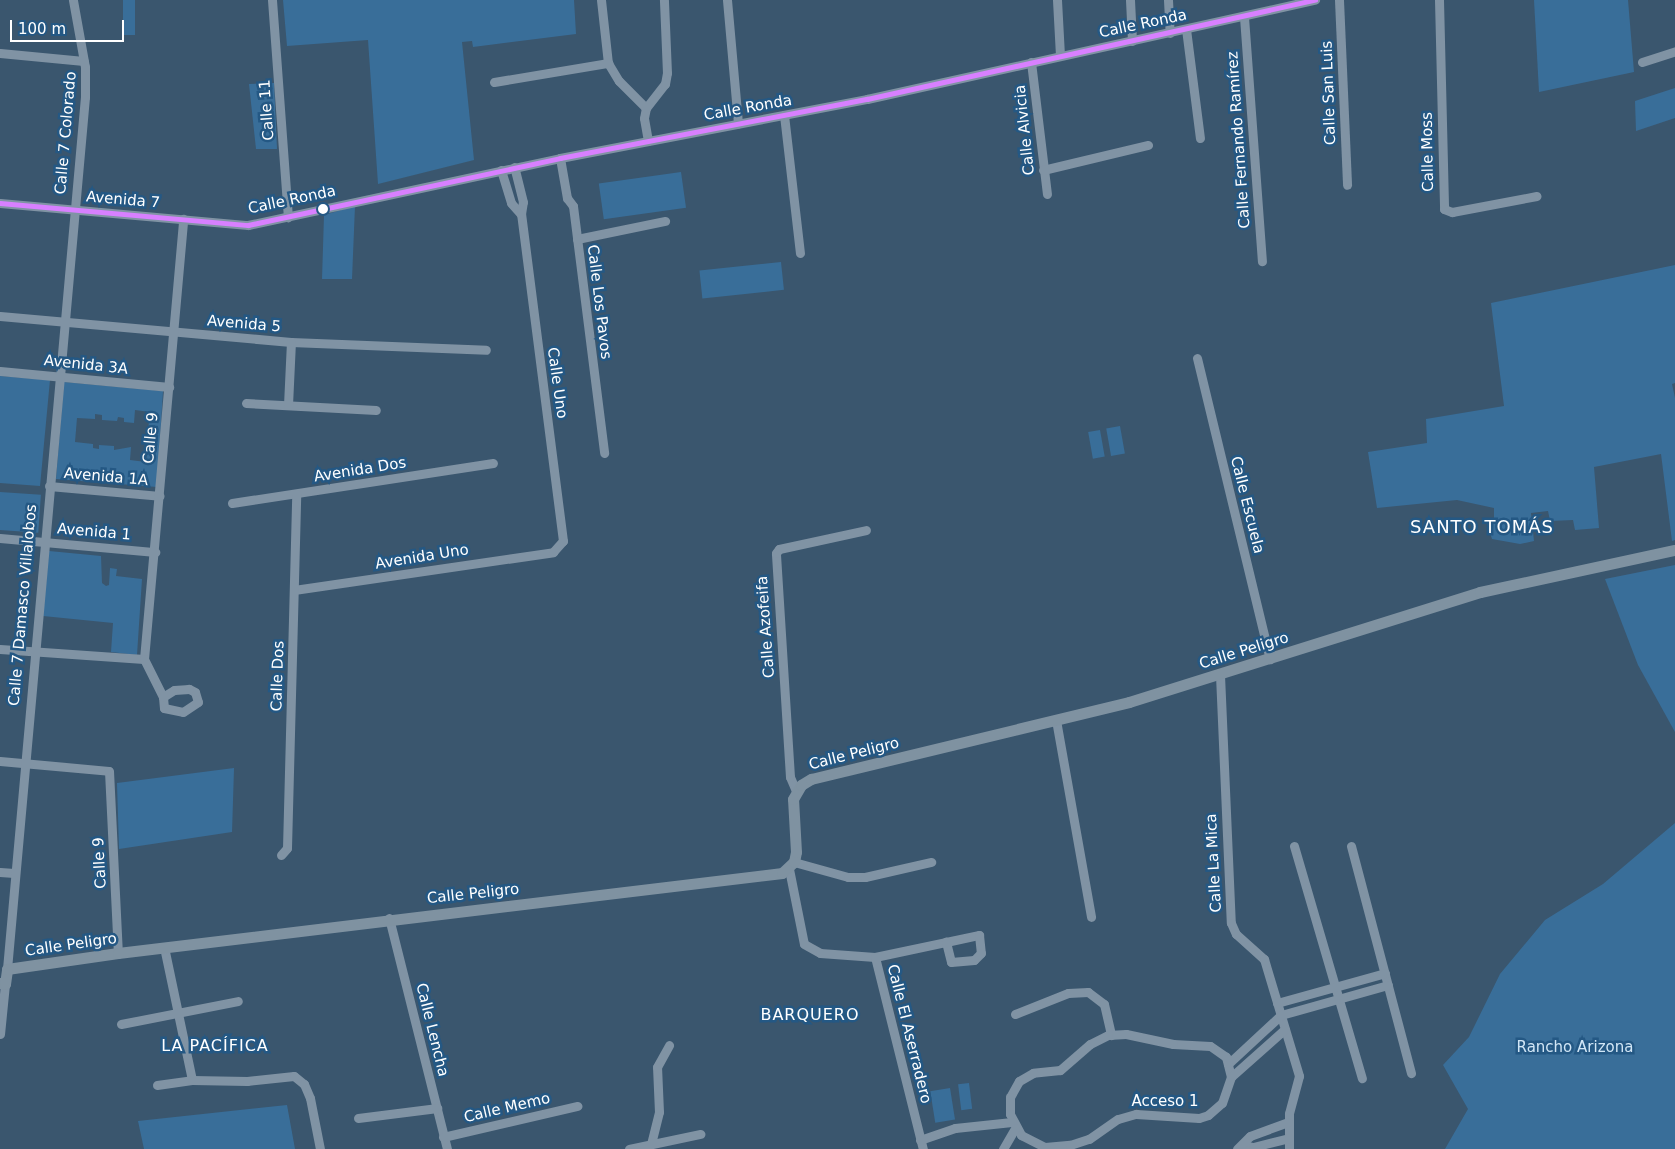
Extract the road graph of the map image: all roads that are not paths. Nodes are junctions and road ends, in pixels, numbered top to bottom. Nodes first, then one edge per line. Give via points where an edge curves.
1 (73, 0) edge
2 (272, 0) edge
3 (601, 0) edge
4 (664, 0) edge
5 (727, 0) edge
6 (1057, 0) edge
7 (1130, 0) edge
8 (1168, 0) edge
9 (1315, 0) edge
10 (1339, 0) edge
11 (1439, 0) edge
12 (1244, 17) junction
13 (1186, 29) junction
14 (1170, 33) junction
15 (1132, 41) junction
16 (1675, 51) edge
17 (0, 53) edge
18 (1060, 55) junction
19 (84, 61) junction
20 (1031, 62) junction
21 (1642, 62) dead end
22 (608, 64) junction
23 (494, 82) dead end
24 (646, 108) junction
25 (784, 116) junction
26 (738, 124) junction
27 (1200, 138) dead end
28 (648, 140) junction
29 (1148, 144) dead end
30 (560, 158) junction
31 (514, 167) junction
32 (501, 170) junction
33 (1043, 170) junction
34 (1347, 185) dead end
35 (1047, 194) dead end
36 (1537, 196) dead end
37 (0, 204) edge
38 (73, 209) junction
39 (521, 214) junction
40 (288, 217) junction
41 (183, 219) junction
42 (665, 221) dead end
43 (577, 239) junction
44 (800, 253) dead end
45 (1262, 261) dead end
46 (0, 316) edge
47 (63, 322) junction
48 (174, 332) junction
49 (291, 342) junction
50 (486, 350) dead end
51 (1197, 358) dead end
52 (0, 371) edge
53 (59, 376) junction
54 (169, 387) junction
55 (246, 403) dead end
56 (288, 405) junction
57 (376, 410) dead end
58 (604, 453) dead end
59 (493, 464) dead end
60 (49, 486) junction
61 (296, 494) junction
62 (160, 496) junction
63 (232, 503) dead end
64 (866, 530) dead end
65 (0, 538) edge
66 (44, 542) junction
67 (1675, 550) edge
68 (155, 552) junction
69 (553, 552) joint
70 (294, 590) junction
71 (0, 649) edge
72 (34, 652) junction
73 (144, 659) junction
74 (1270, 659) junction
75 (1220, 676) junction
76 (163, 696) dead end
77 (1056, 720) junction
78 (0, 761) edge
79 (24, 763) junction
80 (796, 791) junction
81 (1294, 846) dead end
82 (1351, 846) dead end
83 (281, 855) dead end
84 (931, 862) dead end
85 (792, 865) junction
86 (0, 872) edge
87 (14, 873) junction
88 (1091, 917) dead end
89 (389, 918) junction
90 (946, 942) dead end
91 (164, 947) junction
92 (118, 953) junction
93 (876, 957) junction
94 (6, 969) junction
95 (1385, 973) junction
96 (3, 984) edge
97 (1388, 985) junction
98 (1336, 986) junction
99 (1339, 998) junction
100 (238, 1001) dead end
101 (1277, 1003) junction
102 (178, 1012) junction
103 (1015, 1014) dead end
104 (1281, 1015) junction
105 (121, 1024) dead end
106 (1285, 1028) junction
107 (0, 1034) edge
108 (1111, 1035) junction
109 (669, 1045) dead end
110 (1228, 1064) junction
111 (1411, 1073) dead end
112 (1231, 1077) junction
113 (1362, 1078) dead end
114 (192, 1080) junction
115 (157, 1085) dead end
116 (577, 1106) dead end
117 (437, 1108) junction
118 (358, 1118) dead end
119 (1288, 1122) junction
120 (1014, 1125) junction
121 (700, 1134) dead end
122 (443, 1137) junction
123 (1289, 1138) junction
124 (651, 1144) junction
125 (922, 1144) edge
126 (1242, 1148) edge
127 (320, 1149) edge
128 (447, 1149) edge
129 (629, 1149) edge
130 (1003, 1149) edge
131 (1288, 1149) edge

1 - 19 street, Calle 7 Colorado
2 - 40 street, Calle 11
3 - 22 street
4 - 24 street via 668,73 665,84
5 - 26 street
6 - 18 street
7 - 15 street
8 - 14 street
9 - 12 street, Calle Ronda
10 - 34 street, Calle San Luis
11 - 36 street, Calle Moss via 1444,209 1452,212
12 - 13 street, Calle Ronda
12 - 45 street, Calle Fernando Ramírez
13 - 14 street, Calle Ronda
13 - 27 street
14 - 15 street, Calle Ronda
15 - 18 street, Calle Ronda
16 - 21 street
17 - 19 street
18 - 20 street, Calle Ronda
19 - 38 street, Calle 7 Colorado via 85,97
20 - 25 street, Calle Ronda
20 - 33 street, Calle Alvicia
22 - 23 street
22 - 24 street via 625,88
24 - 28 street via 644,118
25 - 26 street, Calle Ronda
25 - 44 street
26 - 28 street, Calle Ronda
28 - 30 street, Calle Ronda
29 - 33 street
30 - 31 street, Calle Ronda
30 - 43 street, Calle Los Pavos via 566,198 573,206
31 - 32 street, Calle Ronda
31 - 39 street, Calle Uno via 523,202
32 - 39 street, Calle Uno via 511,203
32 - 40 street, Calle Ronda
33 - 35 street, Calle Alvicia
37 - 38 street, Avenida 7
38 - 41 street, Avenida 7
38 - 47 street, Calle 7 Damasco Villalobos
39 - 69 street, Calle Uno via 564,535 559,548
40 - 41 street, Calle Ronda via 248,225
41 - 48 street, Calle 9
42 - 43 street
43 - 58 street, Calle Los Pavos
46 - 47 street, Avenida 5
47 - 48 street, Avenida 5
47 - 53 street, Calle 7 Damasco Villalobos
48 - 49 street, Avenida 5
48 - 54 street, Calle 9
49 - 50 street, Avenida 5
49 - 56 street
51 - 74 street, Calle Escuela
52 - 53 street, Avenida 3A
53 - 54 street, Avenida 3A
53 - 60 street, Calle 7 Damasco Villalobos
54 - 62 street, Calle 9
55 - 56 street
56 - 57 street
59 - 61 street, Avenida Dos
60 - 62 street, Avenida 1A
60 - 66 street, Calle 7 Damasco Villalobos
61 - 63 street, Avenida Dos
61 - 70 street, Calle Dos
62 - 68 street, Calle 9
64 - 80 street, Calle Azofeifa via 776,553 790,777
65 - 66 street, Avenida 1
66 - 68 street, Avenida 1
66 - 72 street, Calle 7 Damasco Villalobos
67 - 74 main road, Calle Peligro via 1486,591
68 - 73 street, Calle 9
69 - 70 street, Avenida Uno
70 - 83 street, Calle Dos via 287,848
71 - 72 street
72 - 73 street
72 - 79 street, Calle 7 Damasco Villalobos
73 - 76 street
74 - 75 main road, Calle Peligro
75 - 77 main road, Calle Peligro
75 - 101 street, Calle La Mica via 1231,923 1236,934 1264,959
77 - 80 main road, Calle Peligro via 822,776 801,785
77 - 88 street
78 - 79 street
79 - 87 street, Calle 7 Damasco Villalobos
79 - 92 street, Calle 9 via 109,771
80 - 85 main road via 793,808 796,843
81 - 98 street
82 - 95 street
84 - 85 street via 865,877 848,877
85 - 89 main road, Calle Peligro via 770,876
85 - 93 street, Calle El Aserradero via 799,935 804,944 820,953 865,953
86 - 87 street
87 - 94 street, Calle 7 Damasco Villalobos
89 - 91 main road, Calle Peligro
89 - 117 street, Calle Lencha
90 - 93 street
91 - 92 main road, Calle Peligro
91 - 102 street
92 - 94 main road, Calle Peligro
93 - 125 street, Calle El Aserradero
94 - 96 main road, Calle 7 Damasco Villalobos
95 - 97 street
95 - 98 street
96 - 107 street, Calle 7 Damasco Villalobos
97 - 99 street
97 - 111 street
98 - 99 street
98 - 101 street
99 - 104 street
99 - 113 street
100 - 102 street
101 - 104 street, Calle La Mica
102 - 105 street
102 - 114 street
103 - 108 street via 1068,992 1088,992 1104,1004
104 - 106 street, Calle La Mica
104 - 110 street
106 - 112 street, Acceso 1
106 - 119 street, Calle La Mica via 1299,1076
108 - 110 street via 1126,1034 1173,1044 1204,1044 1221,1052
108 - 120 street via 1090,1044 1060,1070 1033,1073 1019,1081 1010,1097
109 - 124 street via 657,1067 660,1112
110 - 112 street
112 - 120 street, Acceso 1 via 1222,1103 1199,1118 1136,1114 1118,1119 1089,1139 1064,1146 1036,1144
114 - 115 street
114 - 127 street via 247,1081 294,1076 304,1084 310,1098
116 - 122 street, Calle Memo
117 - 118 street
117 - 122 street, Calle Lencha
119 - 123 street, Calle La Mica
119 - 126 street via 1250,1136
120 - 125 street via 971,1124
120 - 130 street
121 - 124 street
122 - 128 street, Calle Lencha
123 - 126 street
123 - 131 street, Calle La Mica
124 - 129 street

